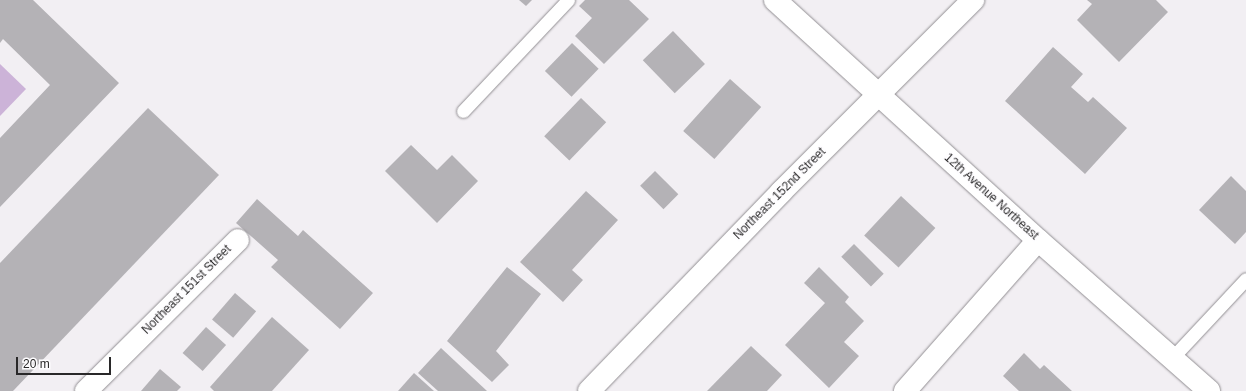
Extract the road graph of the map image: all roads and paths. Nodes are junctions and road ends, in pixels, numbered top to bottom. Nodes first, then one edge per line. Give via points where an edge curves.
1 (568, 0) edge
2 (775, 0) edge
3 (973, 0) edge
4 (880, 95) junction
5 (463, 111) dead end
6 (238, 240) dead end
7 (1038, 240) junction
8 (1246, 279) edge
9 (1172, 358) junction
10 (86, 391) edge
11 (589, 391) edge
12 (906, 391) edge
13 (1209, 391) edge

1 - 5 lane
2 - 4 street, 12th Avenue Northeast
3 - 4 street, Northeast 152nd Street
4 - 7 street, 12th Avenue Northeast
4 - 11 street, Northeast 152nd Street via 781,192
6 - 10 street, Northeast 151st Street
7 - 9 street, 12th Avenue Northeast
7 - 12 street
8 - 9 lane
9 - 13 street, 12th Avenue Northeast

